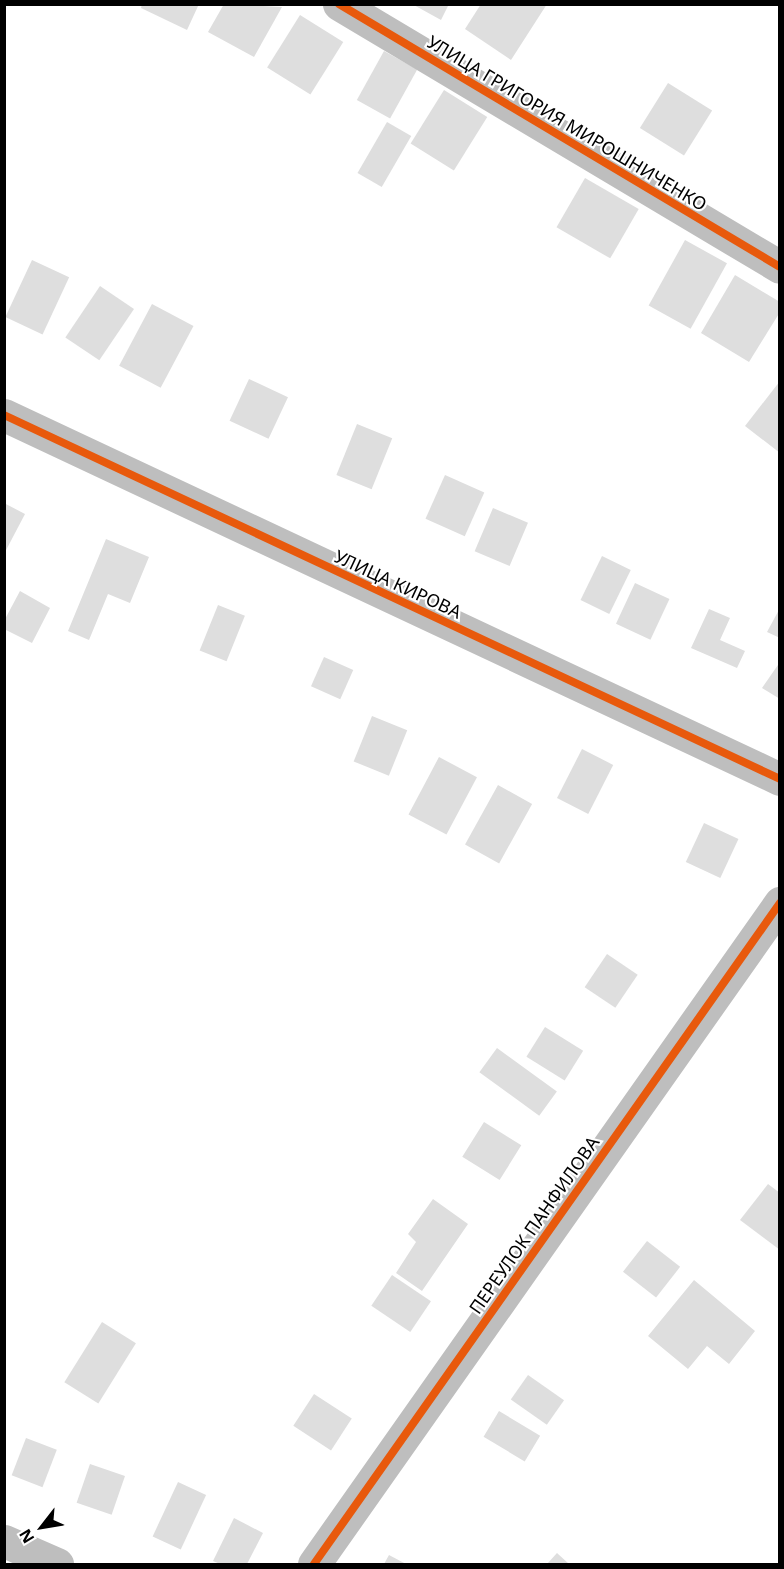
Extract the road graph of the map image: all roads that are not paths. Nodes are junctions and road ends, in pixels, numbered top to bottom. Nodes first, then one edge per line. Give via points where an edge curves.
1 (339, 4) edge
2 (780, 267) edge
3 (4, 415) edge
4 (780, 779) edge
5 (780, 903) edge
6 (4, 1540) edge
7 (57, 1564) edge
8 (314, 1564) edge

1 - 2 street, УЛИЦА ГРИГОРИЯ МИРОШНИЧЕНКО
3 - 4 street, УЛИЦА КИРОВА
5 - 8 street, ПЕРЕУЛОК ПАНФИЛОВА
6 - 7 street

